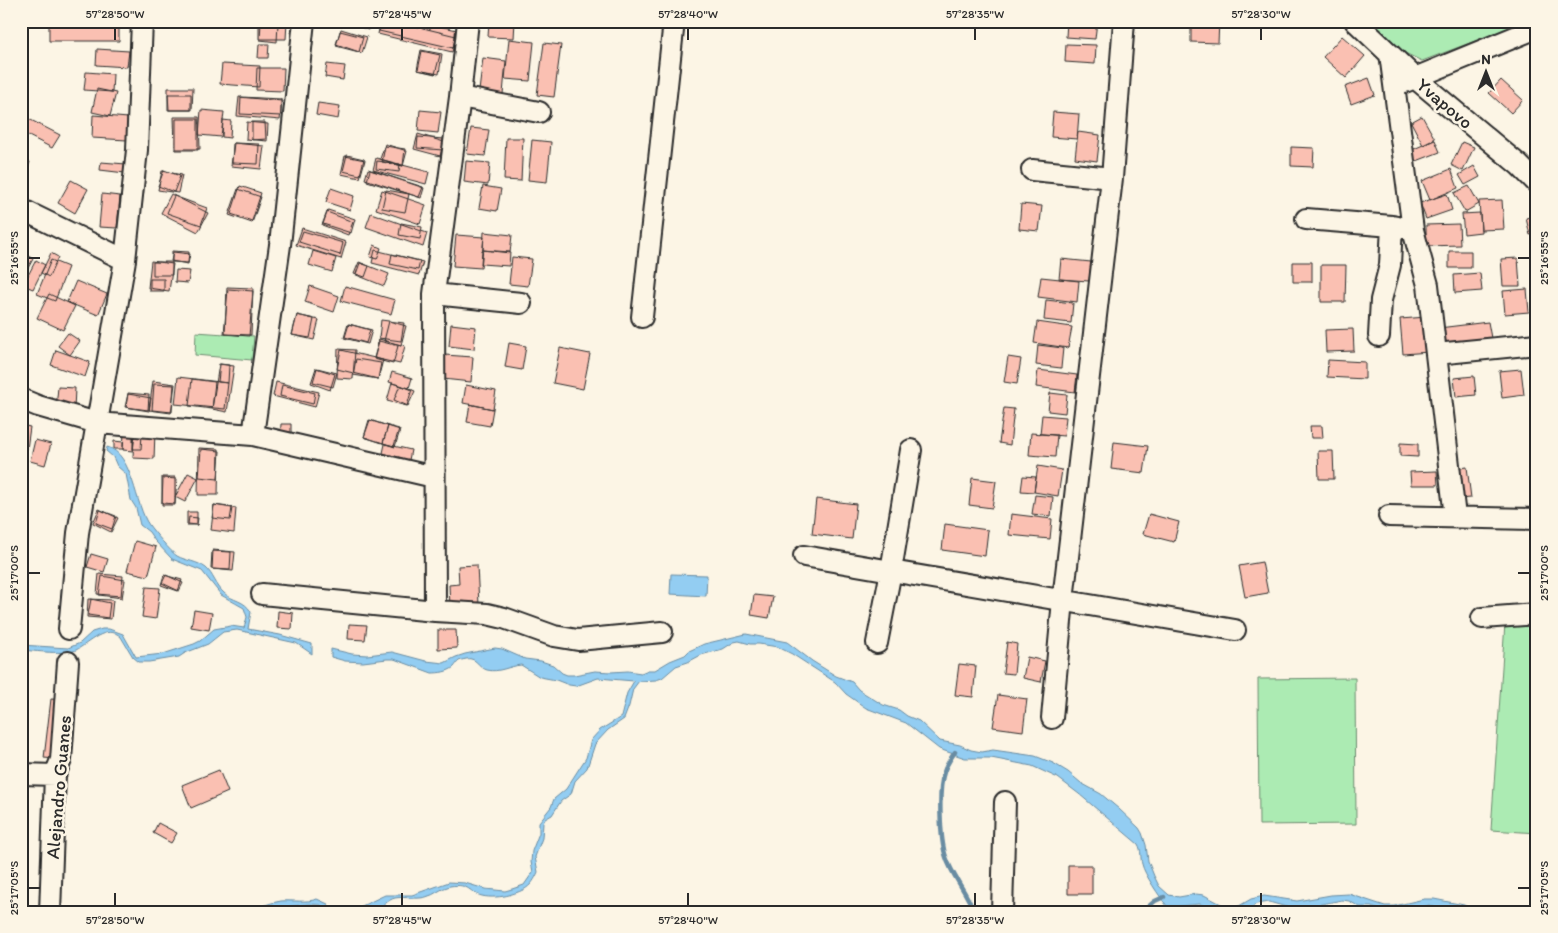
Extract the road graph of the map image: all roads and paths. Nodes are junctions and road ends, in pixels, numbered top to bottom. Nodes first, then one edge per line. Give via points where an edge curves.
1 (142, 21) edge
2 (304, 21) edge
3 (468, 21) edge
4 (674, 21) edge
5 (1124, 21) edge
6 (1355, 21) edge
7 (1537, 28) edge
8 (1390, 54) junction
9 (1416, 78) junction
10 (1394, 87) junction
11 (460, 97) junction
12 (539, 112) dead end
13 (1032, 170) dead end
14 (1112, 178) junction
15 (1537, 183) edge
16 (21, 209) edge
17 (1306, 219) dead end
18 (1392, 226) junction
19 (1413, 230) junction
20 (125, 260) junction
21 (434, 294) junction
22 (521, 303) dead end
23 (642, 317) dead end
24 (1378, 336) dead end
25 (1537, 344) edge
26 (1436, 354) junction
27 (21, 399) edge
28 (97, 423) junction
29 (253, 435) junction
30 (910, 450) dead end
31 (434, 477) junction
32 (1389, 516) dead end
33 (1456, 517) junction
34 (1537, 519) edge
35 (804, 556) dead end
36 (891, 571) junction
37 (262, 594) dead end
38 (1062, 600) junction
39 (435, 611) junction
40 (1537, 614) edge
41 (1482, 618) dead end
42 (69, 630) dead end
43 (1235, 630) dead end
44 (662, 632) dead end
45 (877, 643) dead end
46 (68, 662) dead end
47 (1052, 718) dead end
48 (21, 774) edge
49 (55, 775) junction
50 (1005, 802) dead end
51 (50, 912) edge
52 (1002, 912) edge

1 - 20 street via 137,150
2 - 29 street via 280,245
3 - 11 street
4 - 23 street
5 - 14 street
6 - 8 street, Yvapovo
7 - 9 street
8 - 9 street, Yvapovo
8 - 10 street
9 - 10 street
9 - 15 street, Yvapovo
10 - 19 street
11 - 12 street
11 - 21 street
13 - 14 street
14 - 38 street
16 - 20 street
17 - 18 street
18 - 19 street
18 - 24 street via 1390,265 1381,300
19 - 26 street via 1428,285
20 - 28 street
21 - 22 street
21 - 31 street
25 - 26 street
26 - 33 street
27 - 28 street
28 - 29 street
28 - 42 street via 78,533
29 - 31 street
30 - 36 street
31 - 39 street
32 - 33 street
33 - 34 street
35 - 36 street
36 - 38 street
36 - 45 street
37 - 39 street
38 - 43 street
38 - 47 street
39 - 44 street via 487,614 554,636 578,640
40 - 41 street
46 - 49 street, Alejandro Guanes via 61,760
48 - 49 street
49 - 51 street, Alejandro Guanes
50 - 52 street

